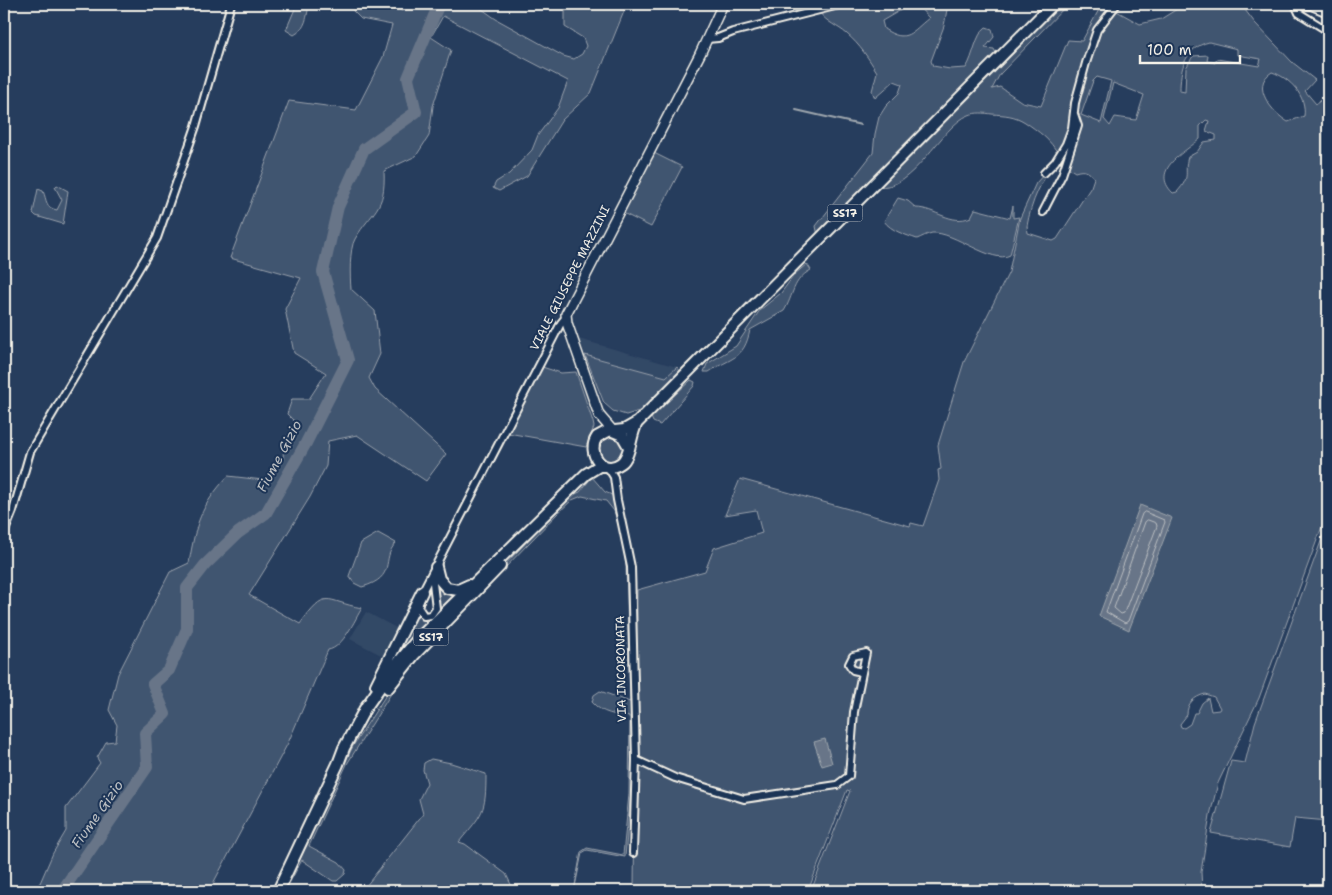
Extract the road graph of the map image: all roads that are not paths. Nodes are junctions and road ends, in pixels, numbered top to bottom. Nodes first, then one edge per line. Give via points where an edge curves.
1 (231, 4) edge
2 (723, 4) edge
3 (843, 4) edge
4 (1053, 4) edge
5 (1117, 4) edge
6 (1295, 4) edge
7 (1327, 4) edge
8 (1327, 14) edge
9 (1328, 31) edge
10 (707, 39) junction
11 (1074, 114) junction
12 (1044, 173) dead end
13 (1043, 212) dead end
14 (566, 317) junction
15 (570, 333) junction
16 (554, 336) junction
17 (598, 415) junction
18 (638, 422) junction
19 (613, 430) junction
20 (595, 439) junction
21 (629, 447) junction
22 (593, 454) junction
23 (621, 463) junction
24 (606, 466) junction
25 (586, 474) junction
26 (616, 486) junction
27 (538, 522) junction
28 (4, 534) edge
29 (437, 565) junction
30 (473, 584) junction
31 (422, 592) junction
32 (862, 672) dead end
33 (364, 710) junction
34 (636, 760) junction
35 (338, 764) junction
36 (633, 853) dead end
37 (278, 891) edge

1 - 28 street via 198,118 157,238 30,452
2 - 10 main road, VIALE GIUSEPPE MAZZINI
3 - 10 street
4 - 18 main road, SS17
5 - 11 street via 1097,30
6 - 8 street via 1311,6
6 - 9 street via 1299,13
7 - 8 street
10 - 14 main road, VIALE GIUSEPPE MAZZINI
11 - 12 street via 1066,144
11 - 13 street via 1078,126 1062,175
14 - 15 main road
14 - 16 street, VIALE GIUSEPPE MAZZINI
15 - 16 street
15 - 17 main road
16 - 29 street, VIALE GIUSEPPE MAZZINI
17 - 19 main road
17 - 20 main road
18 - 19 main road, SS17 via 624,430
18 - 21 main road, SS17
19 - 20 main road via 602,432
19 - 21 main road via 624,437
20 - 22 main road
21 - 23 main road via 628,455
22 - 24 main road
22 - 25 main road, SS17
23 - 24 main road
23 - 26 street, VIA INCORONATA
24 - 25 main road, SS17 via 599,466
24 - 26 street, VIA INCORONATA via 613,474
25 - 27 main road, SS17
26 - 34 street, VIA INCORONATA via 631,567
27 - 30 main road, SS17
27 - 35 main road, SS17 via 488,580 405,665
29 - 30 main road via 439,579 446,588 458,590
29 - 31 street, VIALE GIUSEPPE MAZZINI
29 - 31 street, VIALE GIUSEPPE MAZZINI via 433,583 436,606 429,615 422,615 418,610
30 - 33 main road, SS17 via 402,657
31 - 33 main road
32 - 34 street via 854,712 849,776 836,785 744,799 675,778
33 - 35 main road, SS17
34 - 36 street, VIA INCORONATA
35 - 37 main road, SS17

